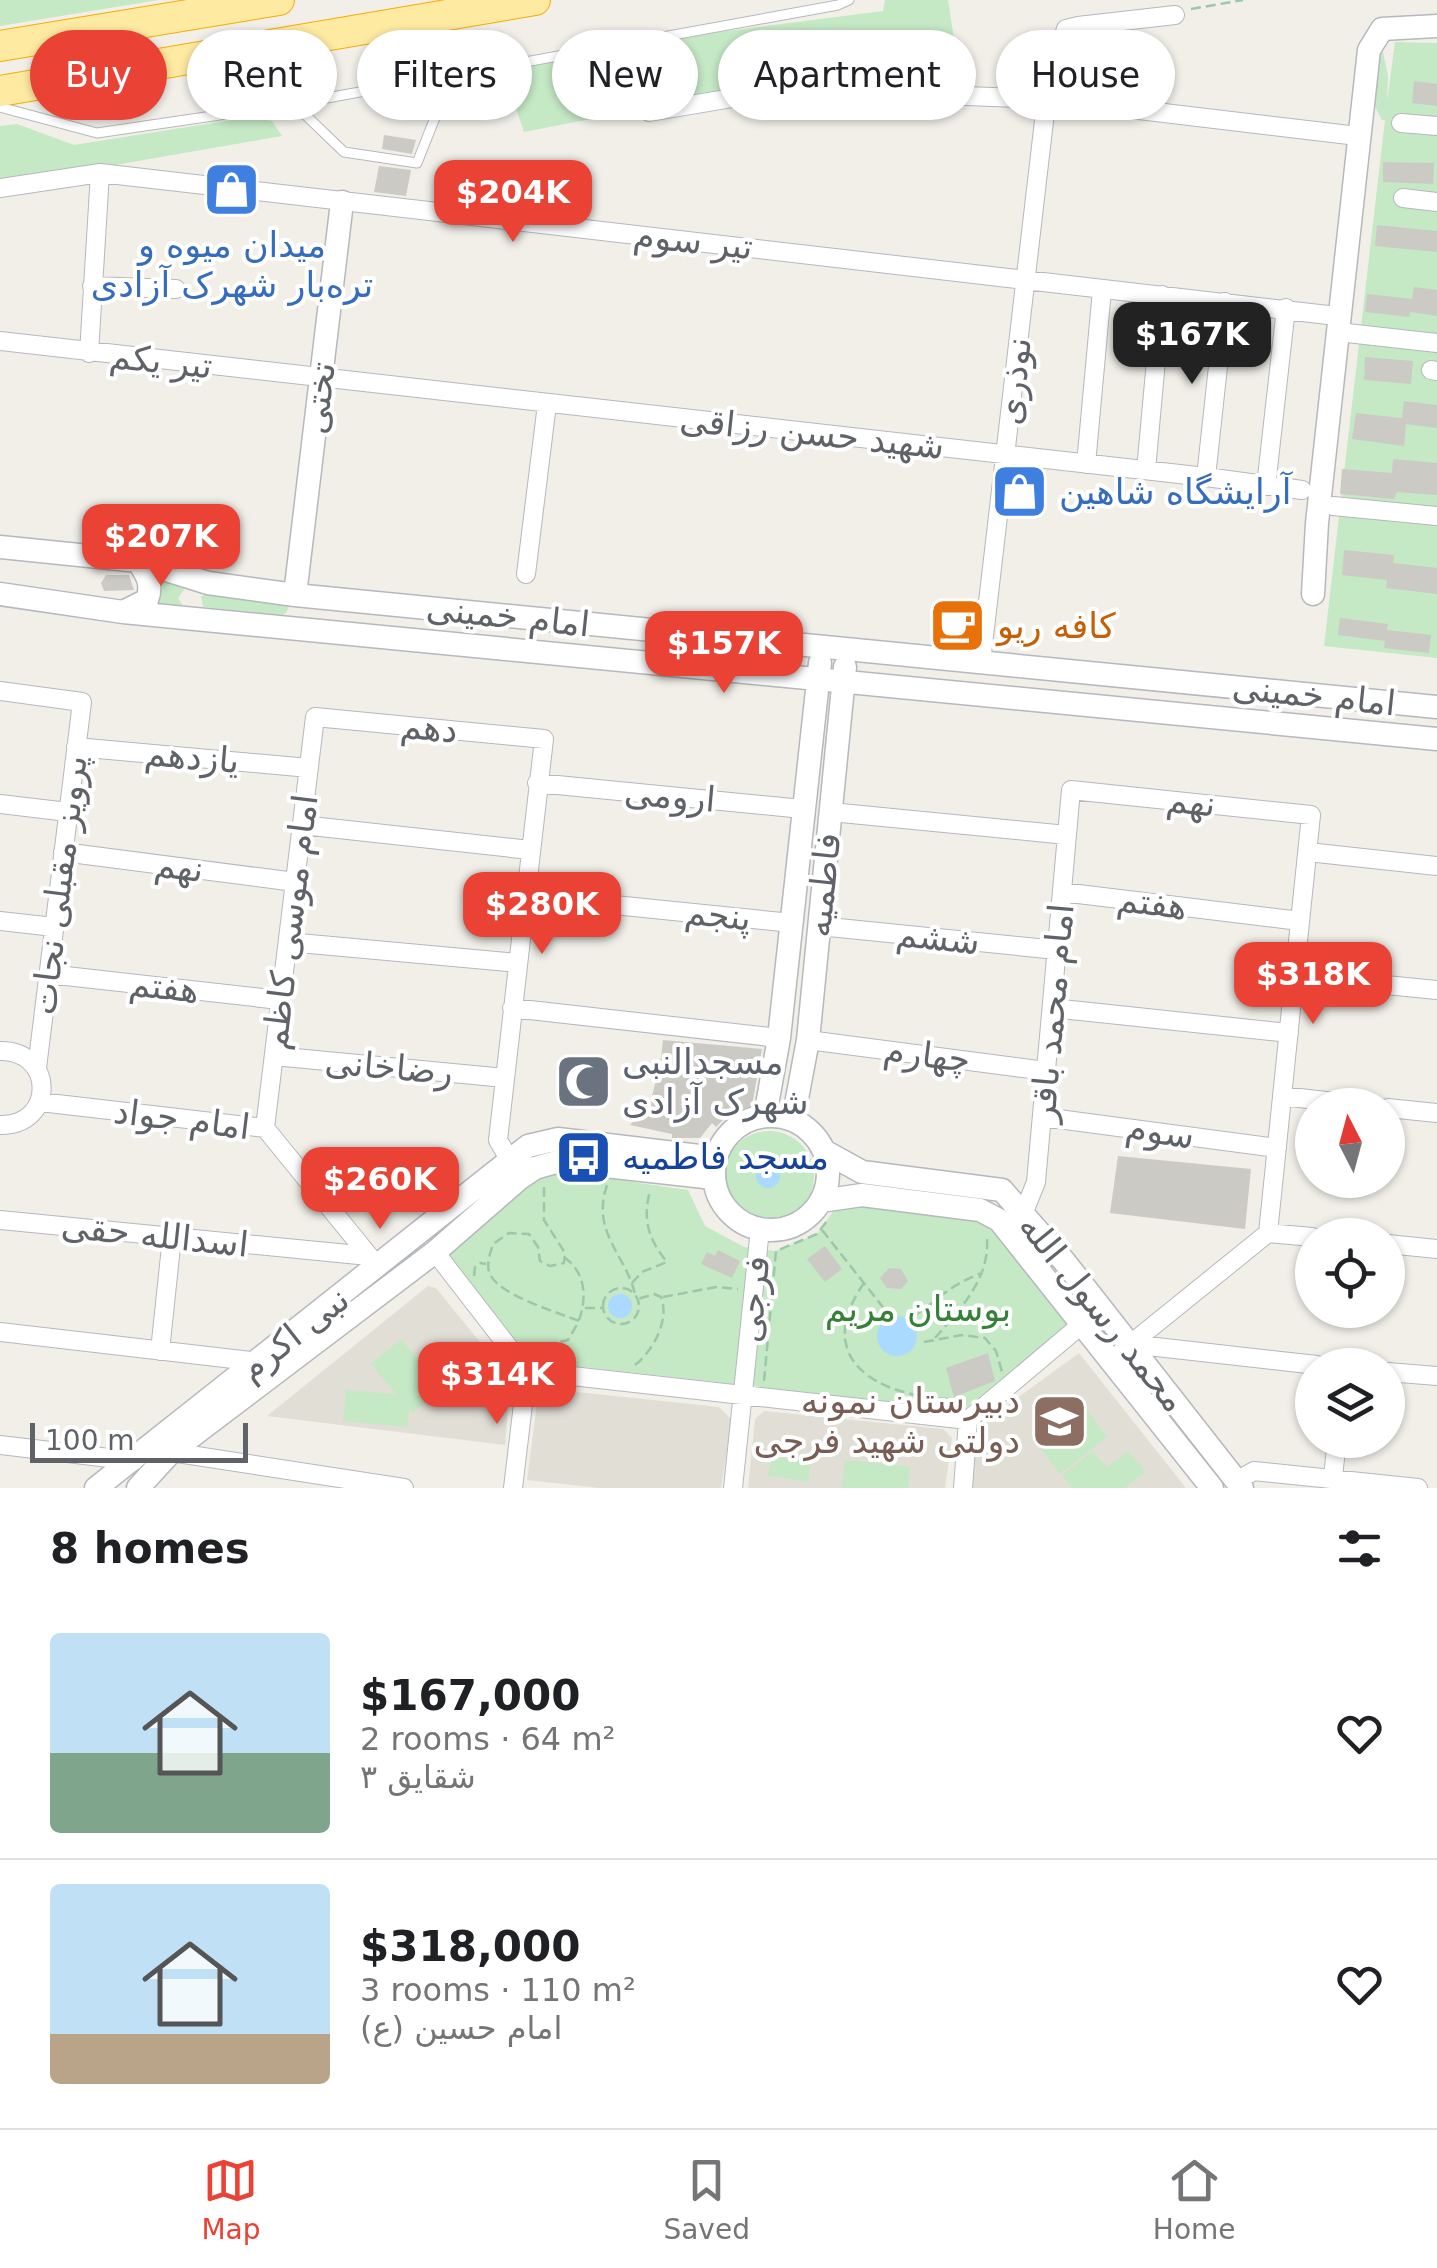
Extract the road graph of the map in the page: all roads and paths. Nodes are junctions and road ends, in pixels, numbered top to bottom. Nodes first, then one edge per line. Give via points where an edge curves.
1 (280, 0) edge
2 (535, 0) edge
3 (849, 0) edge
4 (1174, 16) dead end
5 (1437, 26) edge
6 (1066, 30) edge
7 (0, 46) edge
8 (532, 60) edge
9 (0, 90) edge
10 (996, 98) edge
11 (698, 104) edge
12 (0, 108) edge
13 (1175, 115) edge
14 (187, 120) edge
15 (311, 120) edge
16 (434, 120) edge
17 (1045, 120) edge
18 (1401, 123) dead end
19 (1437, 126) edge
20 (1349, 135) dead end
21 (100, 173) junction
22 (0, 188) edge
23 (1402, 198) dead end
24 (342, 202) junction
25 (1437, 202) edge
26 (1026, 279) junction
27 (92, 286) junction
28 (176, 289) dead end
29 (1102, 290) junction
30 (1162, 295) junction
31 (1225, 302) junction
32 (1286, 308) junction
33 (1333, 323) junction
34 (0, 341) edge
35 (1437, 343) edge
36 (89, 352) junction
37 (322, 378) junction
38 (547, 404) junction
39 (1005, 454) junction
40 (1086, 464) junction
41 (1146, 470) junction
42 (1206, 477) junction
43 (1266, 486) junction
44 (1302, 490) dead end
45 (1333, 506) dead end
46 (1437, 516) edge
47 (0, 548) edge
48 (138, 561) junction
49 (526, 574) dead end
50 (208, 583) junction
51 (0, 594) edge
52 (295, 594) junction
53 (1313, 594) dead end
54 (122, 612) junction
55 (197, 618) junction
56 (822, 646) junction
57 (847, 649) junction
58 (981, 662) junction
59 (818, 679) junction
60 (843, 680) junction
61 (0, 691) edge
62 (1437, 707) edge
63 (315, 717) joint
64 (1437, 739) edge
65 (76, 747) junction
66 (309, 768) junction
67 (537, 784) junction
68 (1072, 790) joint
69 (0, 804) edge
70 (803, 809) junction
71 (68, 812) junction
72 (830, 812) junction
73 (302, 825) junction
74 (1068, 835) junction
75 (530, 850) junction
76 (63, 852) junction
77 (1308, 852) junction
78 (1437, 866) edge
79 (295, 882) junction
80 (1062, 892) junction
81 (525, 896) junction
82 (0, 921) edge
83 (1300, 921) junction
84 (792, 923) junction
85 (54, 926) junction
86 (820, 926) junction
87 (288, 942) junction
88 (1057, 950) junction
89 (518, 962) junction
90 (48, 974) junction
91 (1295, 976) junction
92 (1437, 990) edge
93 (280, 1000) junction
94 (512, 1008) junction
95 (1052, 1008) junction
96 (1289, 1032) junction
97 (779, 1038) junction
98 (808, 1040) junction
99 (0, 1051) edge
100 (274, 1056) junction
101 (36, 1068) junction
102 (1046, 1070) junction
103 (505, 1078) junction
104 (1282, 1096) junction
105 (1295, 1097) edge
106 (40, 1102) junction
107 (1405, 1110) edge
108 (1437, 1113) edge
109 (764, 1116) junction
110 (1043, 1117) junction
111 (794, 1120) junction
112 (0, 1125) edge
113 (265, 1128) junction
114 (1277, 1148) junction
115 (824, 1151) junction
116 (715, 1168) junction
117 (515, 1169) junction
118 (610, 1179) dead end
119 (544, 1184) dead end
120 (652, 1185) dead end
121 (826, 1209) junction
122 (0, 1220) edge
123 (1006, 1226) junction
124 (760, 1229) junction
125 (821, 1229) junction
126 (1268, 1233) junction
127 (1295, 1235) edge
128 (172, 1237) junction
129 (1405, 1246) edge
130 (1437, 1249) edge
131 (435, 1252) junction
132 (564, 1257) junction
133 (373, 1262) junction
134 (488, 1264) junction
135 (984, 1272) junction
136 (632, 1282) junction
137 (864, 1283) junction
138 (474, 1289) dead end
139 (752, 1291) dead end
140 (636, 1296) junction
141 (661, 1297) junction
142 (584, 1308) junction
143 (602, 1308) junction
144 (886, 1311) dead end
145 (916, 1315) dead end
146 (579, 1321) junction
147 (1080, 1325) junction
148 (0, 1332) edge
149 (934, 1338) junction
150 (924, 1342) dead end
151 (1130, 1344) junction
152 (520, 1348) dead end
153 (160, 1351) junction
154 (1110, 1361) junction
155 (259, 1362) junction
156 (1295, 1363) edge
157 (630, 1368) dead end
158 (527, 1371) junction
159 (1405, 1373) edge
160 (1437, 1376) edge
161 (1004, 1378) dead end
162 (743, 1391) junction
163 (978, 1398) dead end
164 (968, 1420) junction
165 (0, 1446) edge
166 (171, 1452) junction
167 (1335, 1458) edge
168 (134, 1461) junction
169 (1332, 1477) junction
170 (1239, 1484) edge
171 (96, 1488) edge
172 (138, 1488) edge
173 (404, 1488) edge
174 (513, 1488) edge
175 (733, 1488) edge
176 (963, 1488) edge
177 (1212, 1488) edge
178 (1418, 1488) edge

1 - 7 highway
2 - 9 highway
3 - 8 lane
4 - 6 street, نوذری
5 - 33 street via 1389,26 1370,46
10 - 11 street via 786,89
12 - 14 lane via 97,133
13 - 20 street
15 - 16 lane via 344,152 417,164
17 - 26 street, نوذری
18 - 19 street
21 - 22 street, تیر سوم
21 - 24 street, تیر سوم
21 - 27 street
23 - 25 street
24 - 26 street, تیر سوم
24 - 37 street, تختی
26 - 29 street, تیر سوم
26 - 39 street, نوذری
27 - 28 street
27 - 36 street
29 - 30 street, تیر سوم
29 - 40 street
30 - 31 street, تیر سوم
30 - 41 street
31 - 32 street, تیر سوم
31 - 42 street
32 - 33 street, تیر سوم
32 - 43 street
33 - 35 street, تیر سوم
33 - 53 street
34 - 36 street, تیر یکم
36 - 37 street, تیر یکم
37 - 38 street, شهید حسن رزاقی
37 - 52 street, تختی
38 - 39 street, شهید حسن رزاقی
38 - 49 street
39 - 40 street, شهید حسن رزاقی
39 - 58 street, نوذری
40 - 41 street, شهید حسن رزاقی
41 - 42 street, شهید حسن رزاقی
42 - 43 street, شهید حسن رزاقی
43 - 44 street, شهید حسن رزاقی
45 - 46 street
47 - 48 street, امام خمینی
48 - 50 street, امام خمینی
48 - 54 street via 151,590 147,600
50 - 52 street, امام خمینی
50 - 55 street via 186,594
51 - 54 street, امام خمینی
52 - 56 street, امام خمینی
54 - 55 street, امام خمینی
55 - 59 street, امام خمینی
56 - 57 street, امام خمینی
56 - 59 street, فاطمیه
57 - 58 street, امام خمینی
57 - 60 street, فاطمیه
58 - 62 street, امام خمینی
59 - 60 street, امام خمینی
59 - 70 street, فاطمیه
60 - 64 street, امام خمینی
60 - 72 street, فاطمیه
61 - 65 street, پرویز مقبلی نجات via 82,702
63 - 66 street, امام موسی کاظم
63 - 67 street, دهم via 544,739
65 - 66 street, یازدهم
65 - 71 street, پرویز مقبلی نجات
66 - 73 street, امام موسی کاظم
67 - 70 street, ارومی
67 - 75 street
68 - 74 street, امام محمد باقر
68 - 77 street, نهم via 1312,815
69 - 71 street
70 - 84 street, فاطمیه
71 - 76 street, پرویز مقبلی نجات
72 - 74 street
72 - 86 street, فاطمیه
73 - 75 street
73 - 79 street, امام موسی کاظم
74 - 80 street, امام محمد باقر
75 - 81 street
76 - 79 street, نهم
76 - 85 street, پرویز مقبلی نجات
77 - 78 street
77 - 83 street
79 - 87 street, امام موسی کاظم
80 - 83 street, هفتم
80 - 88 street, امام محمد باقر
81 - 84 street, پنجم
81 - 89 street
82 - 85 street
83 - 91 street
84 - 97 street, فاطمیه
85 - 90 street, پرویز مقبلی نجات
86 - 88 street, ششم
86 - 98 street, فاطمیه
87 - 89 street
87 - 93 street, امام موسی کاظم
88 - 95 street, امام محمد باقر
89 - 94 street
90 - 93 street, هفتم
90 - 101 street, پرویز مقبلی نجات
91 - 92 street
91 - 96 street
93 - 100 street, امام موسی کاظم
94 - 97 street
94 - 103 street
95 - 96 street
95 - 102 street, امام محمد باقر
96 - 104 street
97 - 109 street, فاطمیه
98 - 102 street, چهارم
98 - 111 street, فاطمیه
99 - 101 street via 20,1054
100 - 103 street, رضاخانی
100 - 113 street, امام موسی کاظم
101 - 106 street, پرویز مقبلی نجات
102 - 110 street, امام محمد باقر
103 - 117 street via 498,1140
104 - 105 street
104 - 114 street
106 - 112 street via 26,1119
106 - 113 street, امام جواد
107 - 108 street
109 - 111 street
109 - 116 street via 734,1130
110 - 114 street, سوم
110 - 123 street, امام محمد باقر via 1036,1182
111 - 115 street, محمد رسول الله
113 - 133 street, امام جواد
114 - 126 street
115 - 121 street
115 - 123 street, محمد رسول الله via 862,1172 1002,1190
116 - 117 street, نبی اکرم via 558,1139 528,1146
116 - 124 street via 724,1206
117 - 131 street, نبی اکرم
117 - 133 street, نبی اکرم
118 - 136 path via 605,1230
119 - 132 path via 544,1220
120 - 136 path via 647,1225 667,1262
121 - 123 street, محمد رسول الله via 862,1195 980,1210
121 - 124 street, محمد رسول الله via 795,1225
121 - 125 path
122 - 128 street, اسدالله حقی
123 - 135 path
123 - 147 street, محمد رسول الله
123 - 151 street, محمد رسول الله
124 - 162 street, فرجی
125 - 137 path
125 - 162 path via 776,1251 763,1387
126 - 127 street
126 - 151 street
128 - 133 street, اسدالله حقی
128 - 153 street
129 - 130 street
131 - 158 street
131 - 166 street, نبی اکرم
132 - 134 path via 564,1263 550,1266 540,1261 529,1234 509,1233 493,1244
132 - 142 path via 582,1281
133 - 155 street, نبی اکرم
134 - 138 path via 475,1267
134 - 146 path via 491,1278 511,1293
135 - 145 path via 956,1283
135 - 149 path
136 - 140 path
137 - 144 path
137 - 163 path via 845,1323 860,1371 904,1394
139 - 141 path via 716,1287
140 - 141 path
140 - 143 path via 613,1290
140 - 143 path via 636,1317 626,1324 613,1323
141 - 157 path via 653,1345
142 - 143 path
142 - 146 path
146 - 152 path via 568,1340
147 - 154 street, محمد رسول الله
147 - 164 street
148 - 153 street
149 - 150 path
149 - 161 path via 985,1338
151 - 154 street
151 - 156 street
151 - 170 street, محمد رسول الله
153 - 155 street
154 - 177 street, محمد رسول الله
155 - 168 street, نبی اکرم
158 - 162 street
158 - 174 street
159 - 160 street
162 - 164 street
162 - 175 street, فرجی
164 - 176 street
165 - 168 street
166 - 172 street, نبی اکرم
166 - 173 street
167 - 169 street
168 - 171 street, نبی اکرم
169 - 170 street via 1254,1471
169 - 178 street

